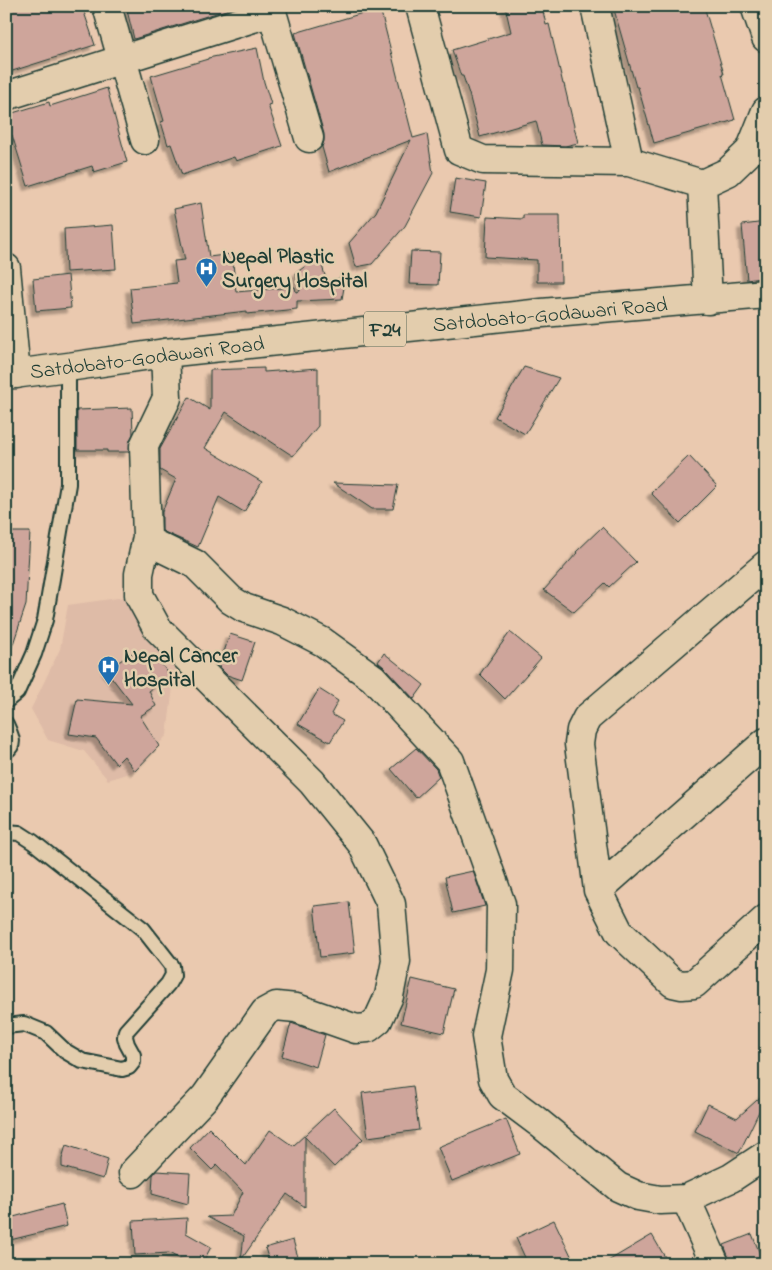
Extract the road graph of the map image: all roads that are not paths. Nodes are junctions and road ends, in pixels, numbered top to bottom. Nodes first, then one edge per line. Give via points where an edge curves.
1 (107, 6) edge
2 (420, 6) edge
3 (594, 6) edge
4 (755, 6) edge
5 (279, 8) edge
6 (766, 38) edge
7 (122, 60) junction
8 (6, 96) edge
9 (766, 111) edge
10 (309, 138) dead end
11 (145, 140) dead end
12 (629, 162) junction
13 (702, 184) junction
14 (6, 268) edge
15 (766, 294) edge
16 (708, 300) junction
17 (165, 353) junction
18 (68, 367) junction
19 (11, 374) edge
20 (147, 537) junction
21 (766, 565) edge
22 (6, 702) edge
23 (6, 724) edge
24 (766, 742) edge
25 (6, 751) edge
26 (6, 832) edge
27 (598, 890) junction
28 (766, 919) edge
29 (6, 1026) edge
30 (766, 1155) edge
31 (133, 1173) dead end
32 (686, 1199) junction
33 (715, 1264) edge

1 - 7 street
2 - 12 street via 459,150 483,160
3 - 12 street
4 - 6 street
5 - 7 street
5 - 10 street
7 - 8 street
7 - 11 street
9 - 13 street via 750,151 728,172
12 - 13 street
13 - 16 street
14 - 19 street
15 - 16 street, Satdobato-Godawari Road / F24
16 - 17 street, Satdobato-Godawari Road / F24 via 542,313
17 - 18 street, Satdobato-Godawari Road / F24
17 - 20 street via 168,398 144,446
18 - 19 street, Satdobato-Godawari Road / F24
18 - 22 lane via 68,484 45,620 17,692
20 - 31 street via 139,574 139,595 156,628 312,782 362,844 391,904 396,961 389,996 378,1020 368,1028 356,1029 296,1008 276,1006 266,1012 205,1097
20 - 32 street via 152,543 195,564 231,600 323,642 374,678 450,761 501,904 500,970 486,1036 493,1079 502,1095 618,1187 653,1199
21 - 27 street via 588,718 581,730 579,744
23 - 25 lane via 12,744
24 - 27 street
26 - 29 lane via 19,833 33,842 142,929 172,966 173,975 126,1031 125,1038 133,1055 129,1067 122,1069 82,1061 65,1051 46,1033 24,1024
27 - 28 street via 619,932 673,983 682,985 694,984
30 - 32 street via 731,1178
32 - 33 street

